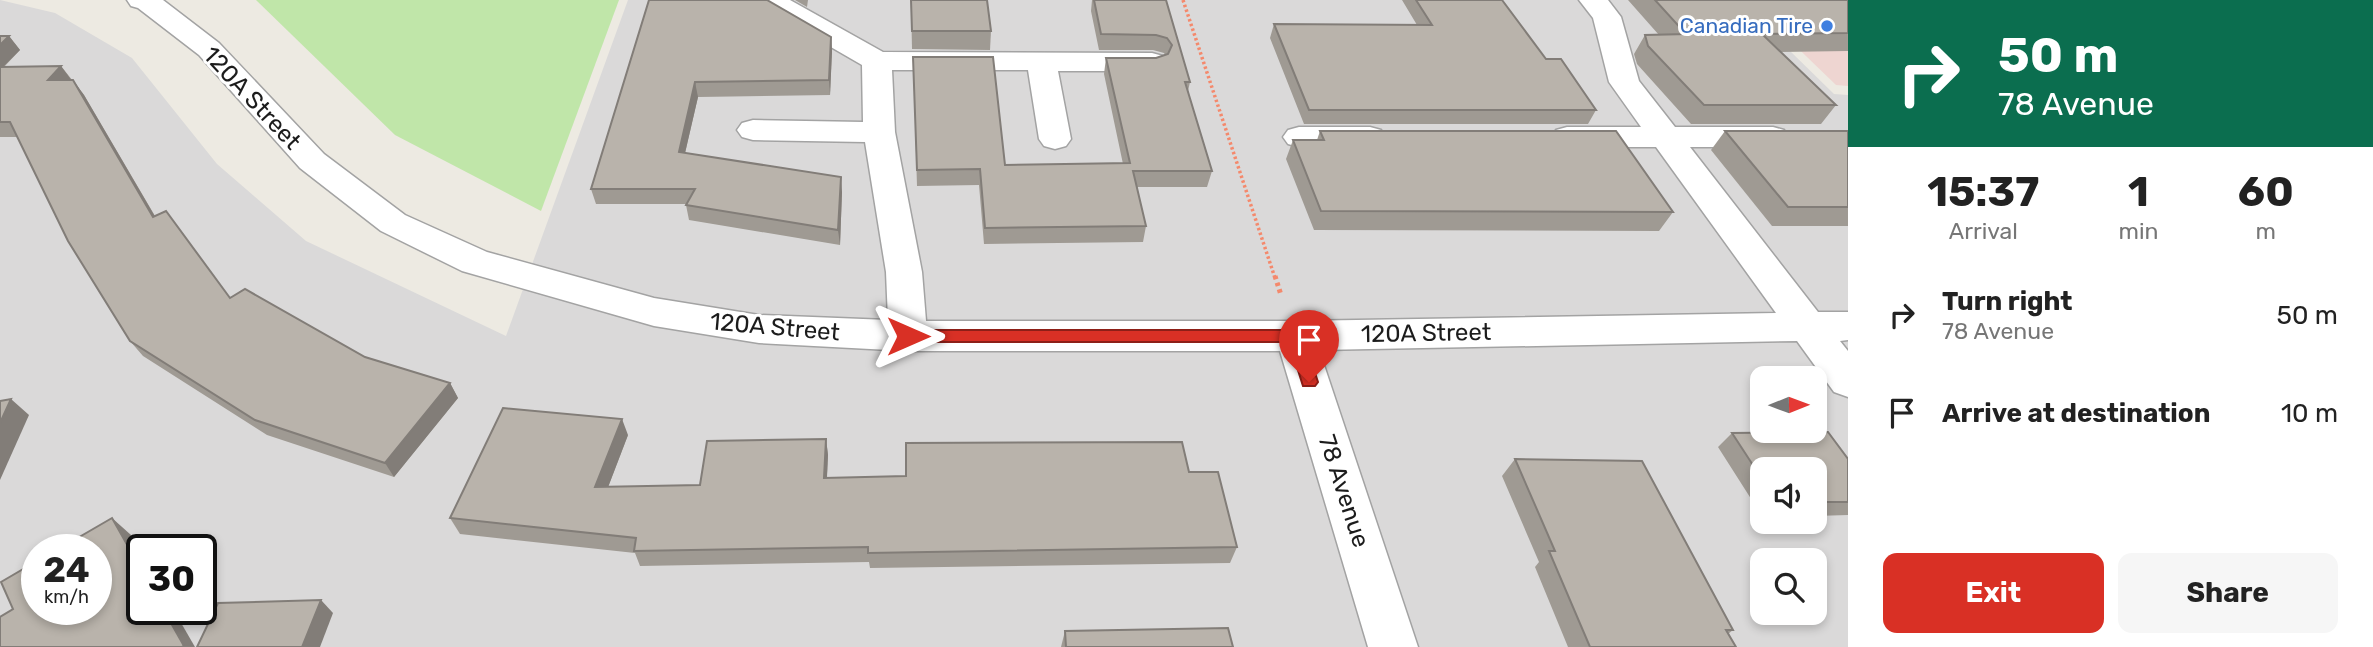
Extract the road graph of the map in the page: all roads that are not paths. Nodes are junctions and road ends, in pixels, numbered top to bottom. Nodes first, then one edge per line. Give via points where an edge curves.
1 (141, 0) edge
2 (770, 0) edge
3 (1593, 0) edge
4 (877, 61) junction
5 (1041, 61) junction
6 (1152, 62) edge
7 (752, 130) dead end
8 (879, 132) junction
9 (1665, 136) junction
10 (1299, 137) edge
11 (1394, 137) edge
12 (1543, 137) edge
13 (1804, 137) edge
14 (1055, 139) dead end
15 (1806, 326) junction
16 (1848, 326) edge
17 (908, 336) junction
18 (1295, 336) junction
19 (1848, 381) edge
20 (1394, 647) edge

1 - 17 street, 120A Street via 209,49 312,161 393,223 475,262 667,314 759,330
2 - 4 street
3 - 9 street via 1607,17 1624,82
4 - 5 street
4 - 8 street
5 - 6 street
5 - 14 street
7 - 8 street
8 - 17 street via 904,272
9 - 12 street
9 - 13 street
9 - 15 street
10 - 11 street
15 - 16 street, 120A Street
15 - 18 street, 120A Street
15 - 19 street
17 - 18 street, 120A Street
18 - 20 street, 78 Avenue

